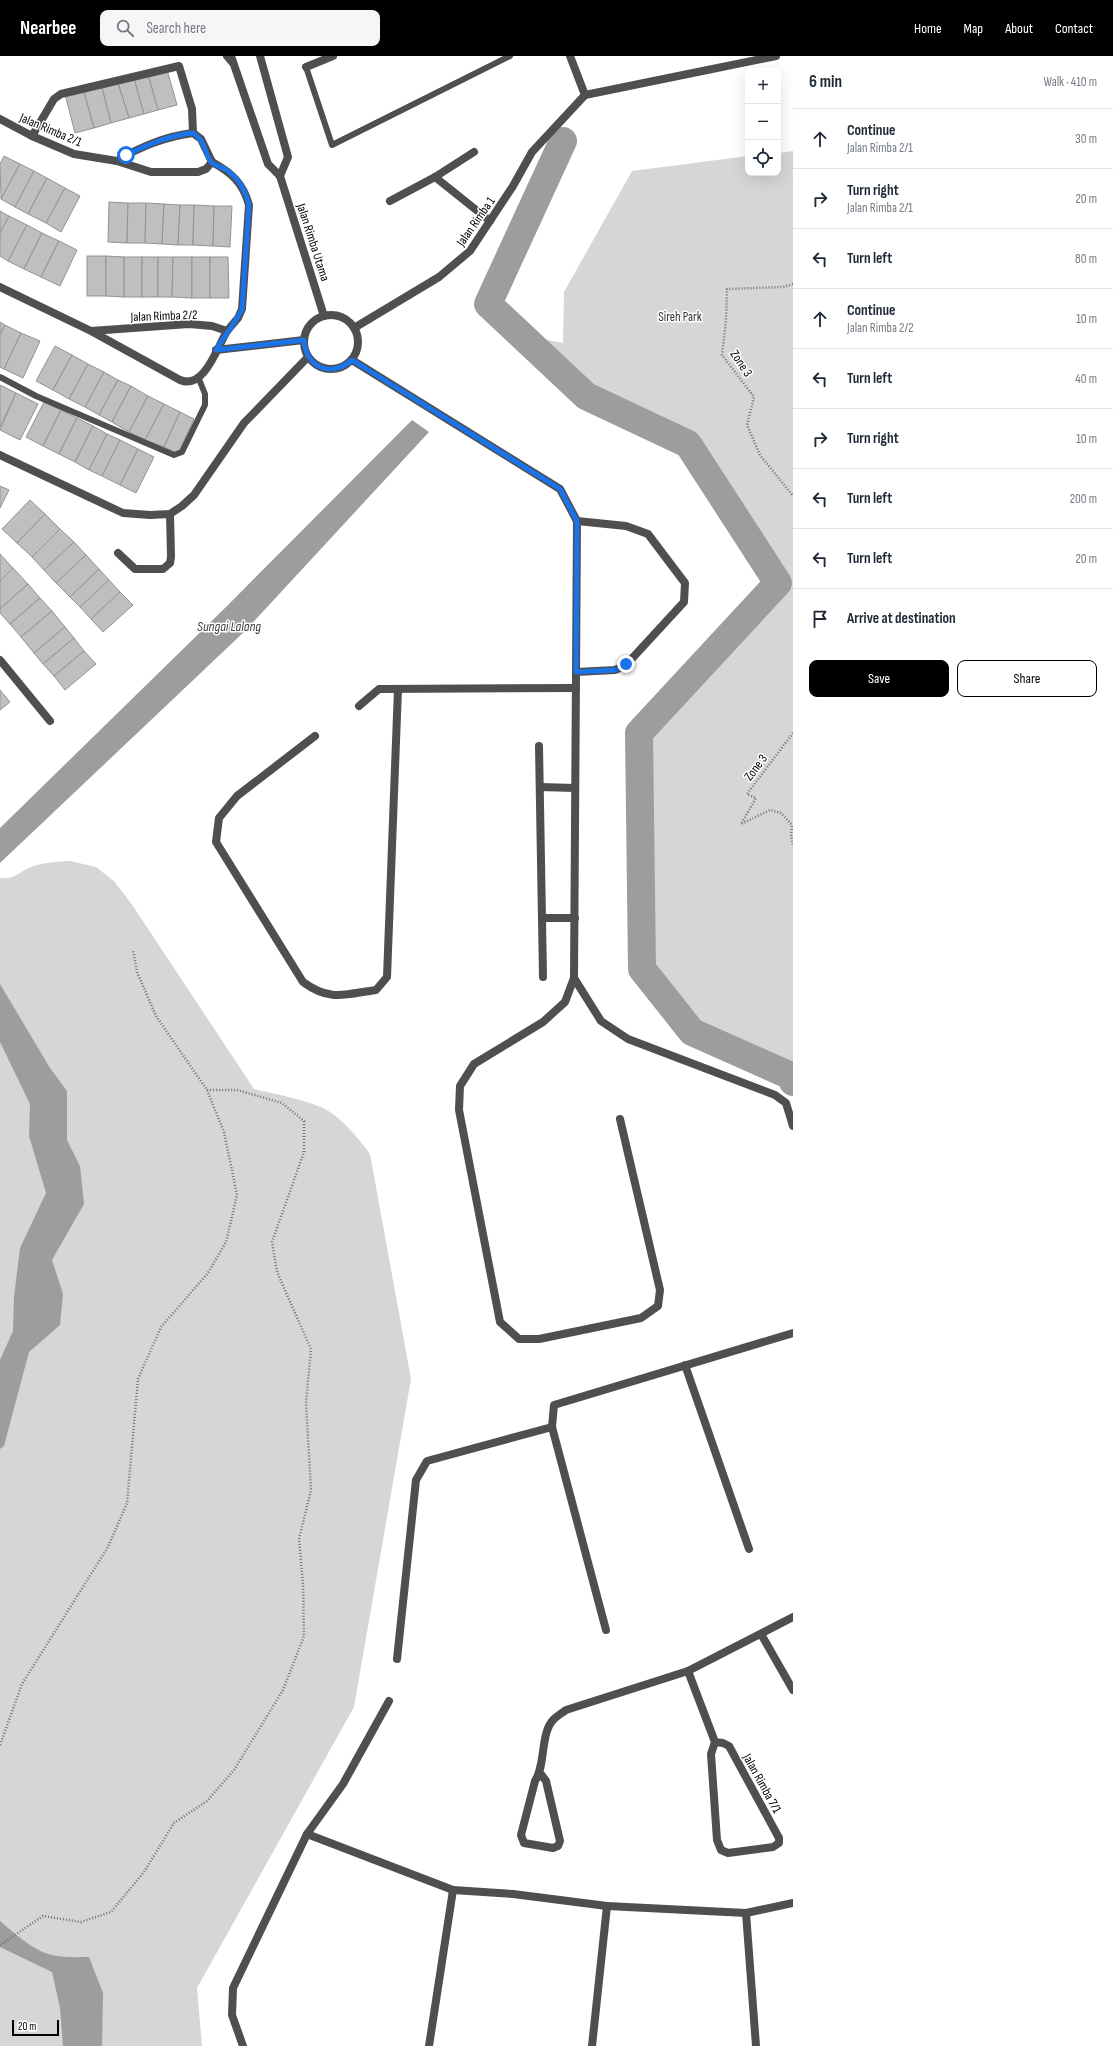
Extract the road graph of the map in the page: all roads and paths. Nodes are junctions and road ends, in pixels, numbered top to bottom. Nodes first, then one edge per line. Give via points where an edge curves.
1 (260, 56) edge
2 (333, 56) edge
3 (510, 56) edge
4 (570, 56) edge
5 (776, 56) edge
6 (230, 58) edge
7 (306, 67) joint
8 (585, 96) junction
9 (0, 119) edge
10 (193, 133) junction
11 (32, 136) junction
12 (474, 152) dead end
13 (117, 161) junction
14 (212, 162) junction
15 (280, 176) junction
16 (435, 177) junction
17 (390, 201) dead end
18 (490, 221) junction
19 (793, 284) edge
20 (0, 287) edge
21 (324, 316) junction
22 (354, 328) junction
23 (91, 330) junction
24 (227, 331) junction
25 (304, 340) junction
26 (216, 350) junction
27 (308, 357) junction
28 (352, 360) junction
29 (0, 376) edge
30 (199, 379) junction
31 (0, 454) edge
32 (793, 496) edge
33 (170, 514) junction
34 (577, 521) junction
35 (118, 553) dead end
36 (0, 660) edge
37 (576, 672) junction
38 (576, 688) junction
39 (398, 689) junction
40 (359, 706) dead end
41 (50, 721) dead end
42 (793, 733) edge
43 (315, 736) dead end
44 (539, 746) dead end
45 (540, 787) junction
46 (575, 788) junction
47 (793, 845) edge
48 (542, 918) junction
49 (575, 918) junction
50 (133, 950) dead end
51 (543, 977) dead end
52 (574, 978) junction
53 (207, 1090) junction
54 (620, 1119) dead end
55 (793, 1126) edge
56 (793, 1333) edge
57 (685, 1365) junction
58 (552, 1427) junction
59 (749, 1549) dead end
60 (793, 1617) edge
61 (606, 1630) dead end
62 (761, 1634) junction
63 (398, 1659) dead end
64 (688, 1671) junction
65 (793, 1690) edge
66 (389, 1701) dead end
67 (715, 1742) junction
68 (0, 1745) edge
69 (540, 1773) junction
70 (307, 1834) junction
71 (453, 1890) junction
72 (793, 1903) edge
73 (607, 1906) junction
74 (746, 1913) junction
75 (0, 1945) edge
76 (243, 2046) edge
77 (429, 2046) edge
78 (592, 2046) edge
79 (756, 2046) edge

1 - 15 street via 288,157
2 - 7 street
3 - 7 lane via 332,145
4 - 8 street
5 - 8 street
6 - 15 street, Jalan Rimba Utama via 268,164
8 - 18 street, Jalan Rimba 1 via 532,152
9 - 11 street, Jalan Rimba 2/1
10 - 11 street via 192,109 179,66 61,94 54,99
10 - 13 street via 141,148
10 - 14 street via 201,138
11 - 13 street, Jalan Rimba 2/1 via 74,154
12 - 16 street
13 - 14 street, Jalan Rimba 2/1 via 151,172 198,172 206,169
14 - 24 street via 238,180 249,205 242,309
15 - 21 street, Jalan Rimba Utama
16 - 17 street
16 - 18 street
18 - 22 street, Jalan Rimba 1 via 470,252 439,277
19 - 32 path, Zone 3 via 727,289 722,354 754,397 747,425 760,455
20 - 23 street, Jalan Rimba 2/2
21 - 22 street via 341,317
21 - 25 street via 310,324
22 - 28 street via 358,344
23 - 24 street, Jalan Rimba 2/2 via 189,324 212,326
23 - 30 street, Jalan Rimba 2/2 via 180,380 189,383
24 - 26 street
25 - 26 street
25 - 27 street via 304,349
26 - 30 street
27 - 28 street via 313,363 329,369 345,365
27 - 33 street via 244,423 194,495
28 - 34 street via 560,489
29 - 30 lane via 36,396 174,455 182,452 205,405 205,394
31 - 33 street via 123,512
33 - 35 street via 171,557 170,563 163,569 135,569
34 - 37 street
34 - 37 street via 626,526 648,534 686,583 684,602 626,664 616,670
36 - 41 street
37 - 38 street
38 - 39 street
38 - 46 street
39 - 40 street via 379,689
39 - 43 street via 388,977 376,990 329,996 303,982 216,842 219,818 237,796
42 - 47 path, Zone 3 via 748,794 756,798 741,824 770,810 781,813 792,825
44 - 45 street
45 - 46 street
45 - 48 street
46 - 49 street
48 - 49 street
48 - 51 street
49 - 52 street
50 - 53 path via 137,972 156,1016
52 - 54 street via 565,1002 544,1022 474,1064 460,1086 459,1110 500,1322 519,1339 539,1339 641,1318 658,1306 660,1290
52 - 55 street via 601,1021 628,1039 775,1095 786,1103
53 - 68 path via 224,1132 237,1195 226,1242 208,1273 161,1327 138,1379 127,1503 108,1547 22,1684
53 - 75 path via 237,1090 282,1103 304,1121 304,1152 272,1242 277,1272 311,1349 306,1403 312,1490 299,1539 304,1636 282,1690 234,1770 207,1801 174,1823 144,1872 111,1912 81,1922 43,1916
56 - 57 street
57 - 58 street via 554,1405
57 - 59 street
58 - 61 street
58 - 63 street via 427,1460 416,1480
60 - 62 street
62 - 64 street
62 - 65 street
64 - 67 street
64 - 69 street via 566,1710 552,1720 547,1732
66 - 70 street via 343,1784
67 - 67 street, Jalan Rimba 7/1 via 710,1754 717,1840 721,1850 728,1853 773,1847 779,1838 729,1746
69 - 69 street via 546,1781 560,1841 554,1848 524,1843 521,1840 535,1781
70 - 71 street
70 - 76 street via 233,1988 232,2015
71 - 73 street via 513,1894
71 - 77 street
72 - 74 street
73 - 74 street
73 - 78 street
74 - 79 street

